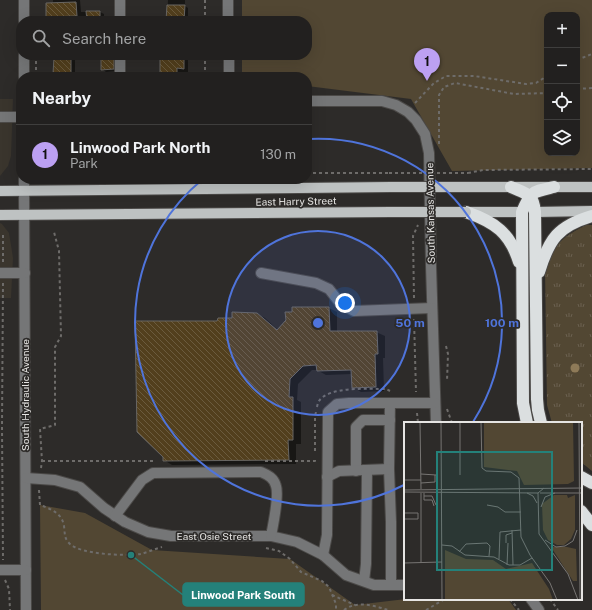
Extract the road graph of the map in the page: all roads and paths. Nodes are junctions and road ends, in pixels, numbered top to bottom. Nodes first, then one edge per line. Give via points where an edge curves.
1 (24, 0) edge
2 (120, 0) edge
3 (205, 0) edge
4 (228, 0) edge
5 (24, 16) edge
6 (120, 16) edge
7 (205, 16) edge
8 (228, 16) edge
9 (592, 54) edge
10 (580, 59) edge
11 (24, 60) edge
12 (36, 60) edge
13 (120, 60) edge
14 (205, 60) edge
15 (229, 60) edge
16 (24, 72) edge
17 (36, 72) edge
18 (120, 72) edge
19 (205, 72) edge
20 (229, 72) edge
21 (544, 78) edge
22 (592, 88) edge
23 (580, 89) edge
24 (312, 101) edge
25 (414, 103) dead end
26 (0, 117) edge
27 (16, 117) edge
28 (592, 168) edge
29 (312, 173) edge
30 (24, 184) edge
31 (511, 187) junction
32 (554, 187) junction
33 (592, 187) edge
34 (0, 191) edge
35 (24, 191) junction
36 (530, 196) junction
37 (592, 211) edge
38 (466, 212) junction
39 (522, 212) junction
40 (535, 212) junction
41 (0, 215) edge
42 (24, 216) junction
43 (592, 216) edge
44 (418, 225) dead end
45 (54, 232) dead end
46 (4, 235) dead end
47 (2, 273) edge
48 (24, 273) junction
49 (261, 273) dead end
50 (523, 274) junction
51 (536, 282) junction
52 (414, 308) junction
53 (432, 308) junction
54 (391, 392) dead end
55 (416, 394) dead end
56 (390, 403) junction
57 (435, 403) junction
58 (390, 420) junction
59 (436, 422) edge
60 (527, 422) edge
61 (541, 422) edge
62 (42, 461) junction
63 (159, 461) dead end
64 (261, 461) dead end
65 (389, 469) junction
66 (361, 470) junction
67 (327, 476) junction
68 (26, 478) junction
69 (582, 478) edge
70 (38, 479) junction
71 (592, 483) edge
72 (582, 512) edge
73 (116, 516) junction
74 (592, 524) edge
75 (271, 536) junction
76 (167, 546) dead end
77 (266, 548) dead end
78 (323, 555) junction
79 (2, 570) edge
80 (26, 570) junction
81 (364, 581) junction
82 (391, 585) junction
83 (404, 585) edge
84 (332, 595) junction
85 (442, 600) edge
86 (511, 600) edge
87 (532, 600) edge
88 (551, 600) edge
89 (355, 605) junction
90 (10, 610) edge
91 (26, 610) edge
92 (336, 610) edge
93 (344, 610) edge
94 (388, 610) edge
95 (426, 610) edge
96 (519, 610) edge
97 (539, 610) edge
98 (558, 610) edge

1 - 5 street
2 - 6 street
3 - 7 path
4 - 8 street
9 - 10 path
11 - 16 street
12 - 17 path
13 - 18 street
14 - 19 path
15 - 20 street
21 - 25 path via 536,83 526,84 474,76 446,76 434,83
22 - 23 path
24 - 53 street, South Kansas Avenue via 382,101 396,105 408,112 425,134 429,153
26 - 27 street
28 - 29 path, bridge via 483,170 468,173
30 - 35 street, South Hydraulic Avenue
31 - 32 main road, East Harry Street
31 - 35 main road, East Harry Street, bridge
31 - 36 highway
32 - 33 main road, East Harry Street
32 - 36 highway via 534,192
34 - 35 main road, East Harry Street
35 - 42 street, South Hydraulic Avenue
36 - 39 highway
36 - 40 highway via 534,200
37 - 40 main road, East Harry Street
38 - 39 main road, East Harry Street
38 - 42 main road, East Harry Street, bridge
38 - 50 highway via 482,217 507,236 515,249
39 - 40 street, East Harry Street
39 - 50 highway
40 - 51 highway
41 - 42 main road, East Harry Street
42 - 48 street, South Hydraulic Avenue
43 - 51 highway via 571,223 560,231 544,256
44 - 52 path via 413,236
45 - 62 path via 59,251 61,336 56,347 54,425 40,429
46 - 47 path
47 - 48 street
47 - 79 path
48 - 68 street, South Hydraulic Avenue
49 - 52 street via 316,283 329,289 340,303 354,311
50 - 60 highway via 523,403
51 - 61 highway via 537,404
52 - 53 street
52 - 55 path
53 - 57 street, South Kansas Avenue
54 - 64 path via 386,389 358,389 328,394 318,401 315,416 316,461
56 - 57 street
56 - 58 street
56 - 67 street via 337,404 328,412
57 - 59 street, South Kansas Avenue
58 - 65 street
58 - 66 street via 363,420 356,427
62 - 63 path
62 - 70 path
65 - 66 street
65 - 82 street
66 - 67 street via 339,471
66 - 81 street via 366,564
67 - 78 street via 327,535
68 - 70 street, East Osie Street
68 - 80 street, South Hydraulic Avenue
69 - 71 highway
70 - 73 street, East Osie Street via 56,480 80,487
70 - 76 path via 40,505 60,516 69,544 78,549 128,555
72 - 74 highway
73 - 75 street, East Osie Street via 148,532 171,536
73 - 75 street via 142,480 153,473 261,472 270,476 277,487
75 - 78 street, East Osie Street via 297,542
77 - 84 path via 278,551 290,559 301,572 322,580
78 - 81 street, East Osie Street via 346,575
79 - 80 street
79 - 90 path via 10,589
80 - 91 street, South Hydraulic Avenue
81 - 82 street, East Osie Street via 374,585
82 - 83 street, East Osie Street
84 - 89 path
84 - 92 path
85 - 95 path
86 - 96 path
87 - 97 street
88 - 98 path
89 - 93 path
89 - 94 path

